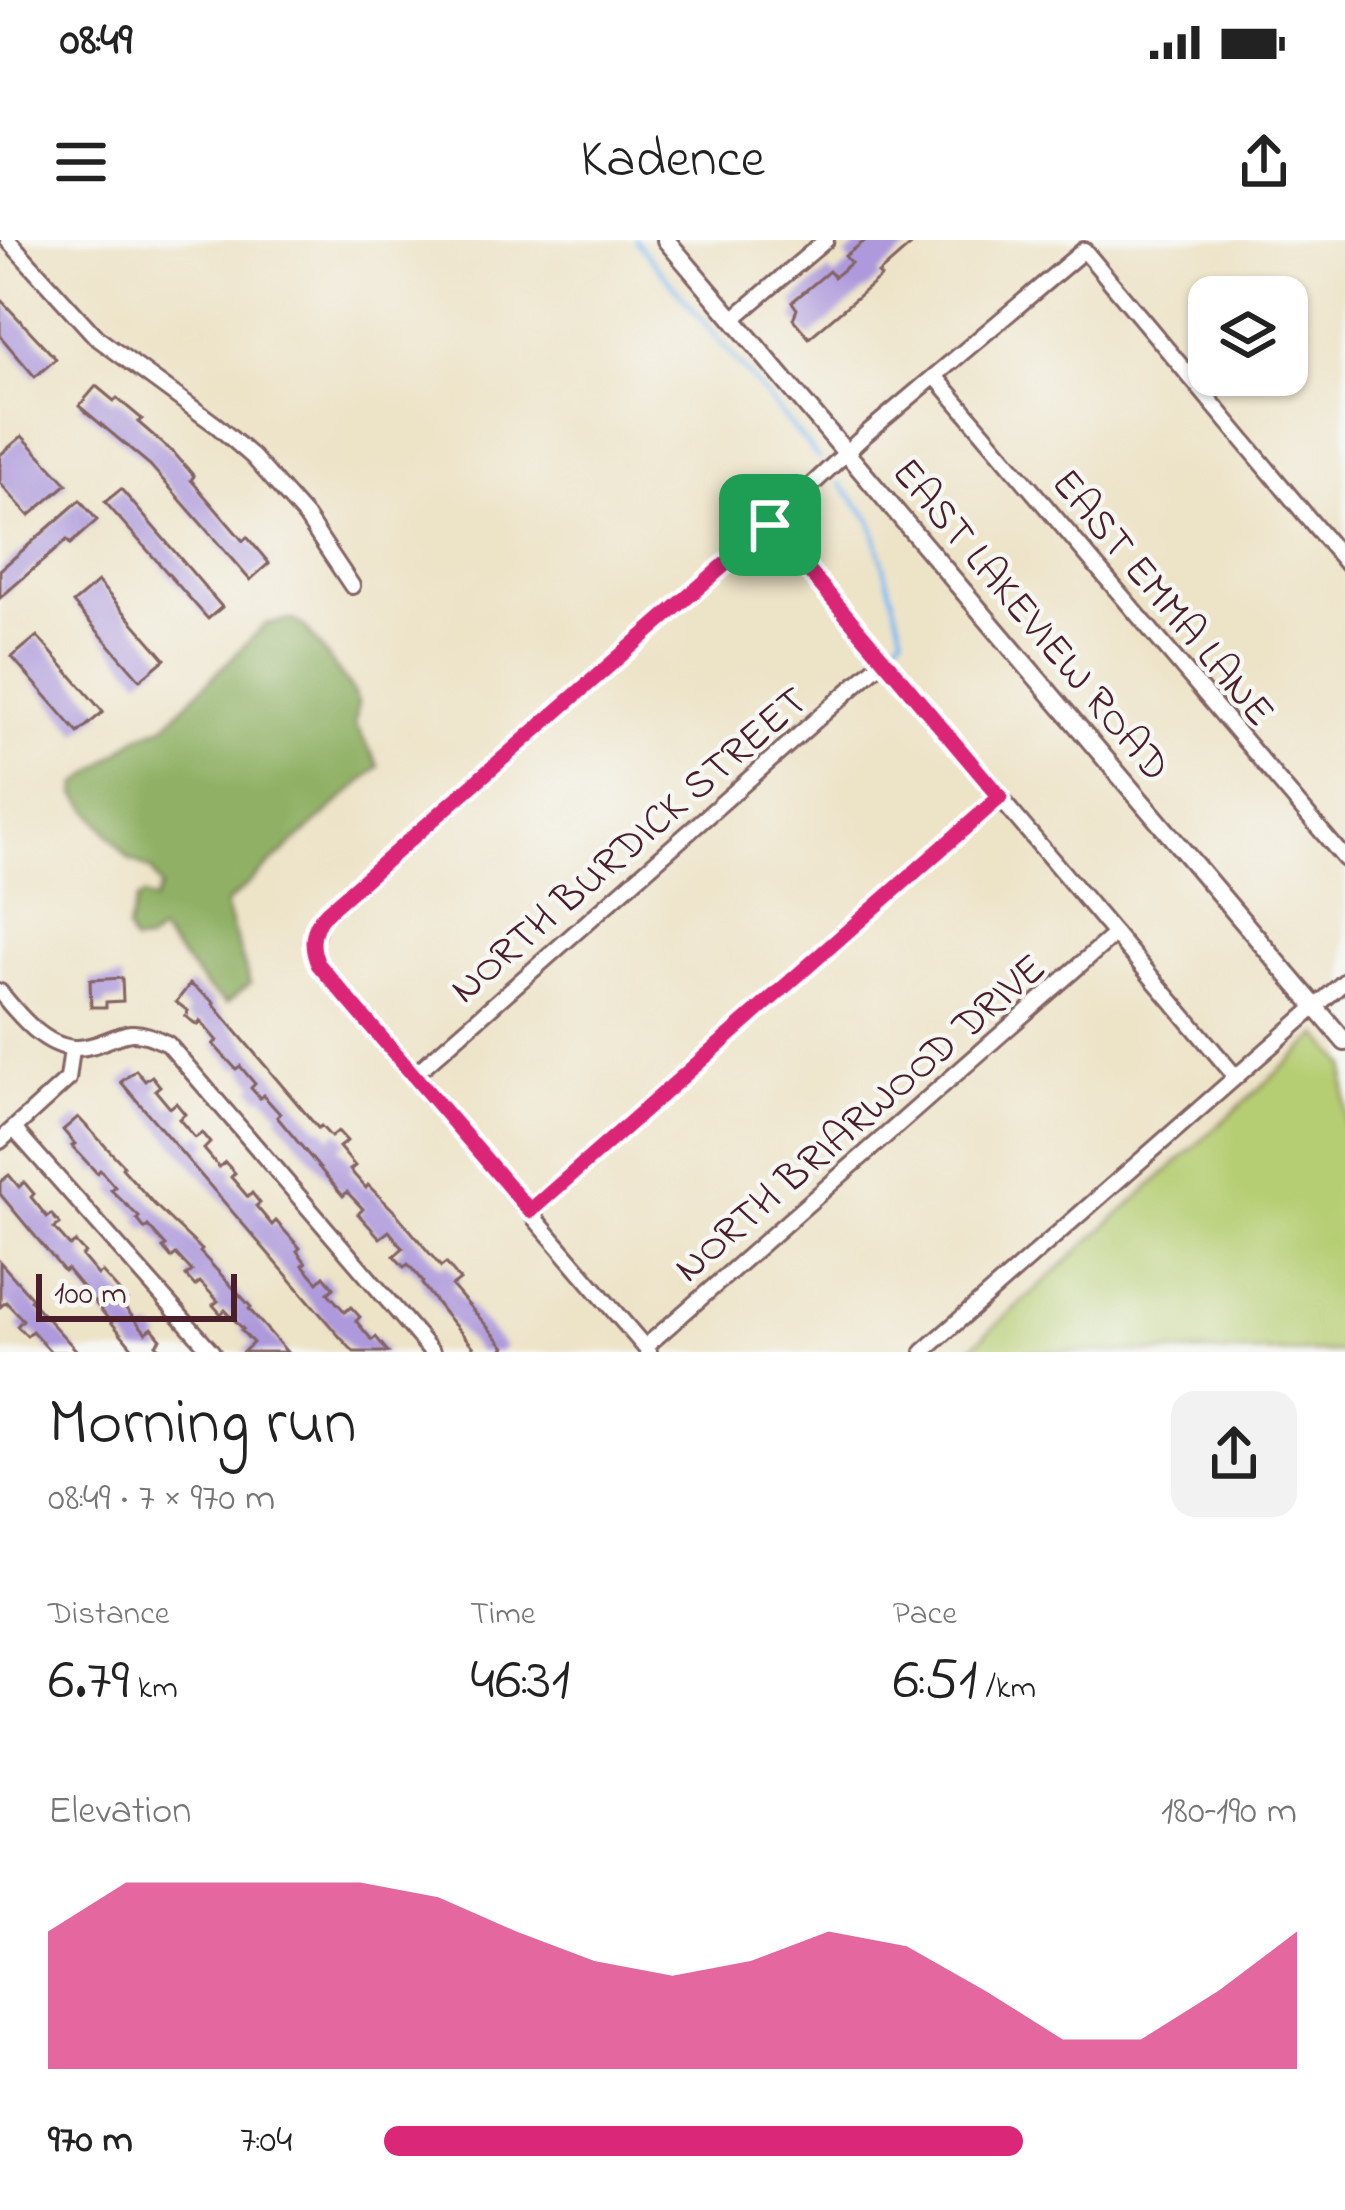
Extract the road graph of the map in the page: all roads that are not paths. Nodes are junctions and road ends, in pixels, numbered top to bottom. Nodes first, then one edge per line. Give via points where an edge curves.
1 (8, 240) edge
2 (666, 240) edge
3 (826, 240) edge
4 (733, 319) junction
5 (934, 376) junction
6 (845, 452) junction
7 (770, 525) junction
8 (1345, 562) edge
9 (352, 586) dead end
10 (884, 660) junction
11 (1000, 797) junction
12 (1345, 859) edge
13 (1115, 934) junction
14 (1345, 981) edge
15 (0, 992) edge
16 (1315, 1008) junction
17 (1345, 1042) edge
18 (72, 1049) junction
19 (414, 1075) junction
20 (1235, 1076) junction
21 (14, 1129) junction
22 (0, 1141) edge
23 (530, 1211) junction
24 (647, 1350) edge
25 (429, 1351) edge
26 (212, 1352) edge
27 (923, 1352) edge

1 - 9 street via 96,338 254,457
2 - 4 street, EAST LAKEVIEW ROAD
3 - 4 street
4 - 6 street, EAST LAKEVIEW ROAD
5 - 6 street
5 - 8 street via 1084,250
5 - 12 street, EAST EMMA LANE
6 - 7 street
6 - 16 street, EAST LAKEVIEW ROAD
7 - 10 street
7 - 19 street via 315,929 318,964
10 - 11 street
10 - 19 street, NORTH BURDICK STREET
11 - 13 street
11 - 23 street
13 - 20 street
13 - 24 street, NORTH BRIARWOOD DRIVE
14 - 16 street
15 - 18 street via 45,1037
16 - 17 street, EAST LAKEVIEW ROAD
16 - 20 street
18 - 21 street via 68,1079
18 - 25 street via 132,1033 168,1044
19 - 23 street
20 - 27 street
21 - 22 street
21 - 26 street
23 - 24 street

